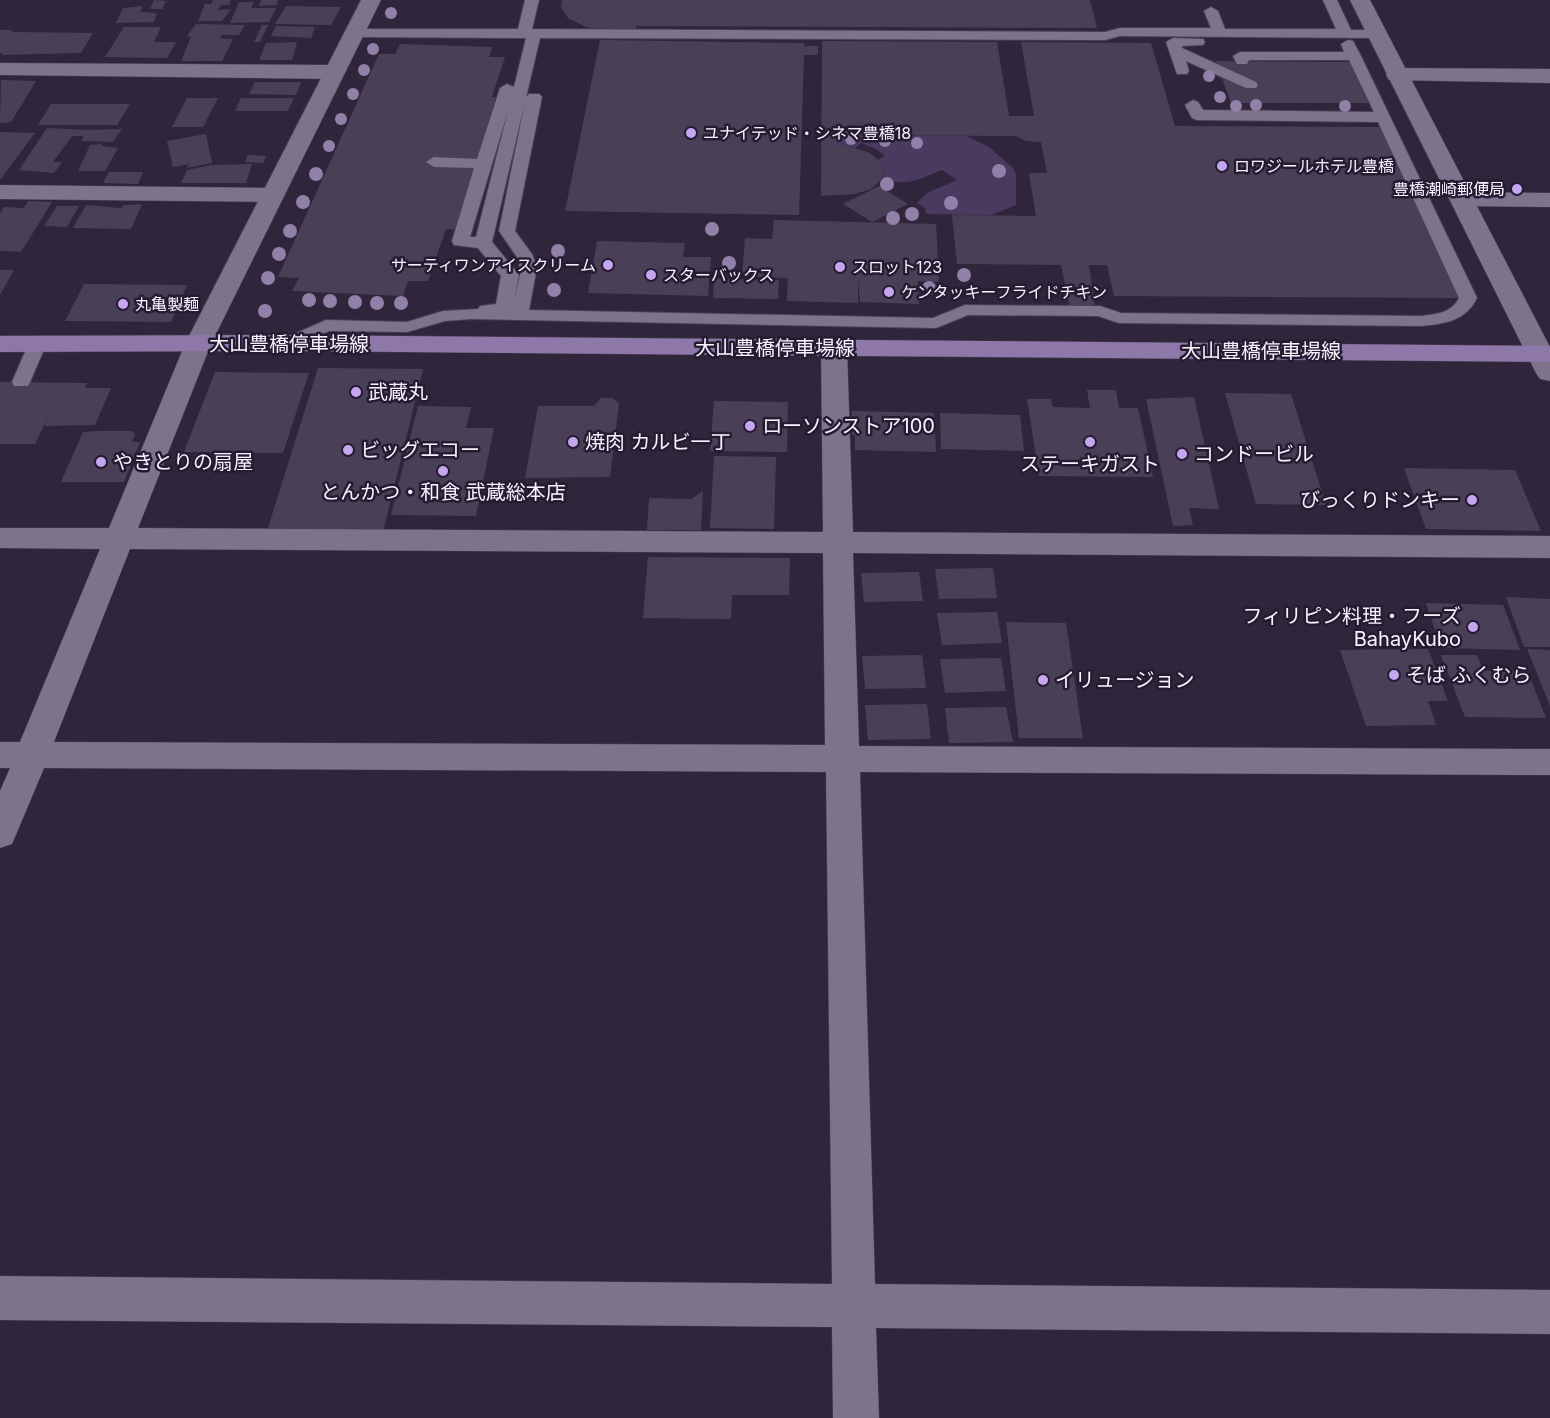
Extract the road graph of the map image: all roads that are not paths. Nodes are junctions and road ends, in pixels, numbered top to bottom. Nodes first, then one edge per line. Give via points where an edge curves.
1 (371, 0) edge
2 (532, 0) edge
3 (1330, 0) edge
4 (1360, 0) edge
5 (1210, 11) dead end
6 (355, 33) junction
7 (1220, 33) junction
8 (535, 34) junction
9 (1378, 38) junction
10 (1349, 44) junction
11 (1176, 51) junction
12 (1242, 61) dead end
13 (0, 69) edge
14 (1182, 71) dead end
15 (334, 72) junction
16 (1397, 75) junction
17 (1550, 76) edge
18 (1251, 85) dead end
19 (522, 86) junction
20 (1193, 105) dead end
21 (1383, 117) junction
22 (434, 162) dead end
23 (487, 164) junction
24 (0, 192) edge
25 (273, 195) junction
26 (1463, 199) junction
27 (1550, 200) edge
28 (483, 243) junction
29 (519, 315) junction
30 (278, 343) junction
31 (0, 344) edge
32 (198, 344) junction
33 (37, 345) junction
34 (834, 348) junction
35 (1547, 360) edge
36 (21, 382) dead end
37 (0, 538) edge
38 (118, 538) junction
39 (840, 543) junction
40 (1550, 547) edge
41 (0, 755) edge
42 (33, 756) junction
43 (840, 758) junction
44 (1550, 762) edge
45 (0, 834) edge
46 (0, 1298) edge
47 (855, 1306) junction
48 (1550, 1311) edge
49 (856, 1418) edge

1 - 6 street
2 - 8 lane
3 - 10 lane
4 - 9 street
5 - 7 lane
6 - 8 lane
6 - 15 street
7 - 8 lane
7 - 10 lane via 1297,30
8 - 19 lane
8 - 29 lane via 507,231 526,257 529,268
9 - 10 lane
9 - 16 street
10 - 11 lane via 1173,42
10 - 12 lane via 1240,56
10 - 21 lane
11 - 14 lane
11 - 18 lane
13 - 15 street
15 - 25 street
16 - 17 street
16 - 26 street
19 - 23 lane
19 - 23 lane via 507,86
20 - 21 lane via 1197,115
21 - 29 lane via 1468,298 1461,310 1452,315 1421,321 1119,318 1100,311 965,310 936,323
22 - 23 lane
23 - 28 lane
23 - 28 lane via 460,242
24 - 25 street
25 - 32 street
26 - 27 street
26 - 35 street via 1524,326
28 - 30 lane via 510,275 504,309 435,310 417,317 315,318
29 - 30 lane via 443,316 407,327 326,325
30 - 32 main road, 大山豊橋停車場線
30 - 34 main road, 大山豊橋停車場線
31 - 33 main road, 大山豊橋停車場線
32 - 33 main road, 大山豊橋停車場線
32 - 38 street
33 - 36 lane
34 - 35 main road, 大山豊橋停車場線
34 - 39 street
37 - 38 street
38 - 39 street
38 - 42 street
39 - 40 street
39 - 43 street
41 - 42 street
42 - 43 street
42 - 45 street
43 - 44 street
43 - 47 street
46 - 47 street
47 - 48 street
47 - 49 street

